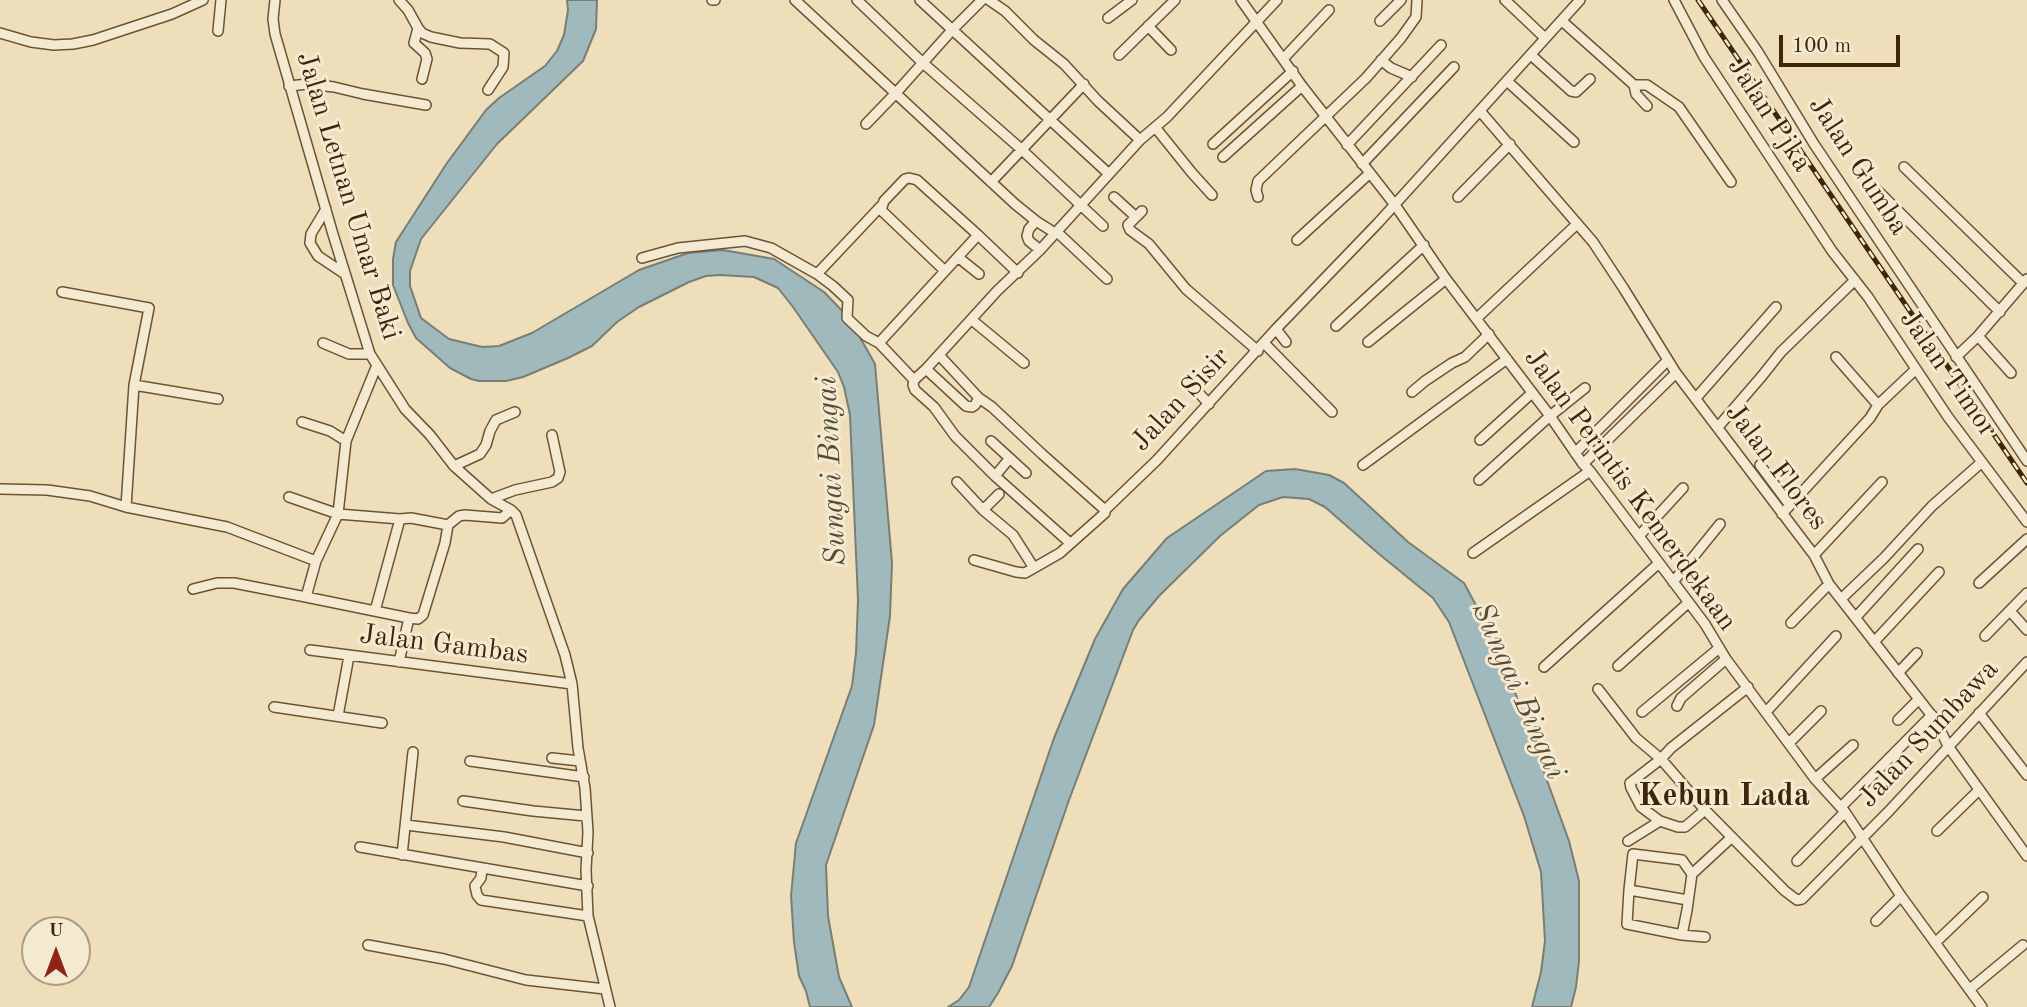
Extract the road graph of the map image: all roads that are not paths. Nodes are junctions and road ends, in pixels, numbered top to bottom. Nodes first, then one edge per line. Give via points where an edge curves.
1 (203, 0) edge
2 (221, 0) edge
3 (275, 0) edge
4 (399, 0) edge
5 (857, 0) edge
6 (920, 0) edge
7 (982, 0) edge
8 (989, 0) edge
9 (1132, 0) edge
10 (1175, 0) edge
11 (1241, 0) edge
12 (1277, 0) edge
13 (1401, 0) edge
14 (1417, 0) edge
15 (1505, 0) edge
16 (1580, 0) edge
17 (1674, 0) edge
18 (1723, 0) edge
19 (799, 2) edge
20 (1329, 10) dead end
21 (1108, 18) dead end
22 (1256, 20) junction
23 (1380, 20) dead end
24 (1562, 20) junction
25 (1148, 26) junction
26 (418, 27) junction
27 (953, 29) junction
28 (218, 32) dead end
29 (0, 33) edge
30 (1545, 38) junction
31 (1441, 45) dead end
32 (1171, 50) dead end
33 (1119, 55) dead end
34 (1531, 55) junction
35 (1283, 59) junction
36 (1381, 60) junction
37 (923, 63) junction
38 (1454, 67) dead end
39 (1293, 71) junction
40 (1412, 77) junction
41 (422, 79) dead end
42 (1590, 79) dead end
43 (1507, 80) junction
44 (1084, 84) junction
45 (1634, 85) junction
46 (289, 86) junction
47 (1302, 86) junction
48 (488, 90) dead end
49 (895, 94) junction
50 (426, 105) dead end
51 (1647, 106) dead end
52 (1480, 111) junction
53 (1326, 117) junction
54 (1049, 119) junction
55 (866, 124) dead end
56 (1155, 127) junction
57 (1140, 140) junction
58 (1574, 142) dead end
59 (1213, 144) dead end
60 (1510, 144) junction
61 (1347, 145) junction
62 (1021, 149) junction
63 (1223, 157) dead end
64 (1362, 164) junction
65 (1904, 167) dead end
66 (1370, 173) junction
67 (1109, 174) junction
68 (991, 182) junction
69 (1731, 183) dead end
70 (1877, 190) dead end
71 (1212, 195) dead end
72 (1114, 197) dead end
73 (1258, 197) dead end
74 (1458, 197) dead end
75 (1081, 205) junction
76 (1395, 205) junction
77 (881, 206) junction
78 (326, 209) junction
79 (1036, 221) junction
80 (1577, 224) junction
81 (1103, 226) dead end
82 (1056, 232) junction
83 (978, 235) junction
84 (1297, 240) dead end
85 (1424, 245) junction
86 (1040, 250) junction
87 (1832, 251) joint
88 (642, 258) dead end
89 (959, 258) junction
90 (945, 271) junction
91 (1018, 273) junction
92 (345, 274) junction
93 (817, 274) junction
94 (979, 274) dead end
95 (1107, 279) dead end
96 (1446, 279) junction
97 (1855, 280) junction
98 (2025, 281) edge
99 (62, 292) dead end
100 (1776, 307) dead end
101 (2000, 312) junction
102 (1477, 318) junction
103 (972, 320) junction
104 (1336, 326) dead end
105 (1276, 329) junction
106 (1489, 334) junction
107 (1978, 336) junction
108 (1286, 342) dead end
109 (1368, 342) dead end
110 (323, 343) dead end
111 (879, 343) junction
112 (1261, 347) junction
113 (369, 354) junction
114 (939, 355) junction
115 (1836, 357) dead end
116 (1956, 357) junction
117 (1507, 359) junction
118 (1667, 361) junction
119 (1024, 363) dead end
120 (377, 365) junction
121 (926, 369) junction
122 (1916, 369) junction
123 (1676, 373) junction
124 (2011, 373) dead end
125 (914, 380) junction
126 (134, 385) junction
127 (1585, 388) dead end
128 (1197, 391) dead end
129 (1412, 392) dead end
130 (1532, 393) junction
131 (979, 398) junction
132 (1696, 398) junction
133 (218, 399) dead end
134 (1209, 404) junction
135 (1878, 405) junction
136 (516, 412) dead end
137 (1332, 412) dead end
138 (1550, 416) junction
139 (302, 422) dead end
140 (1718, 427) junction
141 (552, 435) dead end
142 (1480, 440) dead end
143 (346, 441) junction
144 (991, 441) dead end
145 (1575, 453) junction
146 (1009, 459) junction
147 (2027, 461) edge
148 (1982, 462) junction
149 (1363, 465) dead end
150 (1760, 465) dead end
151 (454, 466) junction
152 (1587, 467) junction
153 (1026, 473) dead end
154 (995, 476) junction
155 (1479, 480) dead end
156 (957, 482) dead end
157 (1882, 482) dead end
158 (1683, 488) dead end
159 (0, 489) edge
160 (999, 494) dead end
161 (289, 497) dead end
162 (491, 499) junction
163 (1789, 504) junction
164 (126, 507) junction
165 (511, 510) junction
166 (983, 510) junction
167 (1105, 510) junction
168 (1782, 513) junction
169 (338, 514) junction
170 (400, 519) junction
171 (2027, 522) edge
172 (1720, 524) dead end
173 (448, 525) junction
174 (1639, 536) junction
175 (2027, 539) edge
176 (1070, 543) junction
177 (1918, 549) dead end
178 (1473, 554) dead end
179 (1814, 555) junction
180 (974, 560) dead end
181 (316, 561) junction
182 (1659, 563) junction
183 (1034, 568) junction
184 (1939, 572) dead end
185 (1673, 582) junction
186 (1829, 583) junction
187 (1979, 583) dead end
188 (193, 589) dead end
189 (2027, 593) edge
190 (306, 597) junction
191 (1842, 599) junction
192 (1688, 603) junction
193 (375, 611) junction
194 (2010, 611) junction
195 (1856, 617) junction
196 (409, 618) junction
197 (1791, 623) dead end
198 (2027, 630) edge
199 (1836, 636) dead end
200 (1984, 636) dead end
201 (1874, 642) junction
202 (1718, 649) junction
203 (310, 650) dead end
204 (1917, 653) dead end
205 (349, 656) junction
206 (1726, 659) junction
207 (400, 662) junction
208 (2027, 662) edge
209 (1618, 666) dead end
210 (1544, 667) dead end
211 (1898, 673) junction
212 (572, 684) junction
213 (1748, 687) junction
214 (1598, 689) dead end
215 (1919, 699) junction
216 (1677, 706) dead end
217 (274, 707) dead end
218 (1821, 711) dead end
219 (1642, 712) dead end
220 (1766, 712) junction
221 (1979, 713) junction
222 (1932, 715) junction
223 (338, 716) junction
224 (1898, 720) dead end
225 (383, 723) dead end
226 (1789, 743) junction
227 (1853, 745) dead end
228 (1948, 746) junction
229 (413, 752) dead end
230 (552, 758) dead end
231 (1661, 759) junction
232 (470, 761) dead end
233 (580, 761) junction
234 (2027, 775) edge
235 (584, 777) junction
236 (1815, 779) junction
237 (1979, 790) junction
238 (463, 801) dead end
239 (1843, 809) junction
240 (1705, 810) junction
241 (586, 816) junction
242 (1660, 821) junction
243 (406, 825) junction
244 (1937, 831) dead end
245 (1732, 837) junction
246 (1863, 837) junction
247 (1628, 841) dead end
248 (360, 847) dead end
249 (588, 853) junction
250 (402, 855) junction
251 (2027, 856) edge
252 (1797, 861) dead end
253 (482, 868) junction
254 (1692, 874) junction
255 (588, 886) junction
256 (1629, 890) junction
257 (1901, 896) junction
258 (1983, 897) dead end
259 (1688, 900) junction
260 (588, 916) junction
261 (1876, 921) dead end
262 (1682, 934) junction
263 (1705, 937) dead end
264 (1935, 943) junction
265 (2023, 944) dead end
266 (368, 945) dead end
267 (605, 989) junction
268 (1970, 989) junction
269 (610, 1007) edge
270 (1982, 1007) edge

1 - 29 street via 73,44 54,45
2 - 28 street
3 - 46 street, Jalan Letnan Umar Baki via 275,34
4 - 26 street
5 - 37 street
6 - 27 street
7 - 27 street
8 - 44 street
9 - 21 street
10 - 25 street
11 - 22 street, Jalan Perintis Kemerdekaan
12 - 22 street
13 - 23 street
14 - 36 street via 1412,24
15 - 30 street
16 - 24 street, Jalan Sisir
17 - 87 street, Jalan Pjka via 1704,57
18 - 116 street, Jalan Gumba
19 - 49 street
20 - 35 street
22 - 35 street, Jalan Perintis Kemerdekaan
22 - 56 street
24 - 30 street, Jalan Sisir
24 - 45 street
25 - 32 street
25 - 33 street
26 - 41 street via 414,43 427,60
26 - 48 street via 445,41 490,44 500,49 505,57 503,68
27 - 37 street
27 - 54 street
30 - 34 street, Jalan Sisir
31 - 40 street
34 - 42 street via 1571,91 1576,92
34 - 43 street, Jalan Sisir
35 - 39 street, Jalan Perintis Kemerdekaan
36 - 40 street
36 - 53 street
37 - 49 street
37 - 62 street
38 - 64 street
39 - 47 street, Jalan Perintis Kemerdekaan
39 - 59 street
40 - 61 street
43 - 52 street, Jalan Sisir
43 - 58 street
44 - 54 street
44 - 57 street
45 - 51 street
45 - 69 street via 1647,85 1679,107
46 - 50 street via 334,87
46 - 78 street, Jalan Letnan Umar Baki
47 - 53 street, Jalan Perintis Kemerdekaan
47 - 63 street
49 - 55 street
49 - 68 street
52 - 60 street, Jalan Flores
52 - 76 street, Jalan Sisir
53 - 61 street, Jalan Perintis Kemerdekaan
53 - 73 street via 1258,181
54 - 62 street
54 - 67 street
56 - 57 street
56 - 71 street
57 - 67 street
60 - 74 street
60 - 80 street, Jalan Flores
61 - 64 street, Jalan Perintis Kemerdekaan
62 - 68 street
62 - 75 street
64 - 66 street, Jalan Perintis Kemerdekaan
65 - 98 street
66 - 76 street, Jalan Perintis Kemerdekaan
66 - 84 street
67 - 75 street
68 - 79 street
70 - 101 street
72 - 112 street via 1139,214 1128,225 1130,230 1149,244 1186,289
75 - 81 street
75 - 82 street
76 - 85 street, Jalan Perintis Kemerdekaan
76 - 105 street, Jalan Sisir
77 - 83 street via 905,179 913,178
77 - 90 street via 883,214
77 - 93 street
78 - 92 street, Jalan Letnan Umar Baki
78 - 92 street via 310,243 318,256
79 - 82 street
79 - 86 street via 1027,236
80 - 102 street
80 - 118 street, Jalan Flores via 1624,289
82 - 86 street
82 - 95 street
83 - 89 street
83 - 91 street
85 - 96 street, Jalan Perintis Kemerdekaan
85 - 104 street
86 - 91 street
87 - 97 street, Jalan Timor
88 - 93 street via 678,248 745,241 771,248
89 - 90 street
89 - 94 street
90 - 111 street
91 - 103 street
92 - 113 street, Jalan Letnan Umar Baki
93 - 111 street via 848,300 847,318 853,326
96 - 102 street, Jalan Perintis Kemerdekaan
96 - 109 street
97 - 122 street, Jalan Timor
97 - 140 street via 1781,352
98 - 101 street
99 - 126 street via 149,308
100 - 132 street
101 - 107 street
102 - 106 street, Jalan Perintis Kemerdekaan
103 - 114 street
103 - 119 street
105 - 108 street
105 - 112 street, Jalan Sisir
106 - 117 street, Jalan Perintis Kemerdekaan
106 - 129 street via 1465,357
107 - 116 street
107 - 124 street
110 - 113 street via 349,354
111 - 125 street
112 - 134 street, Jalan Sisir
112 - 137 street
113 - 120 street, Jalan Letnan Umar Baki
114 - 121 street
114 - 131 street
115 - 135 street
116 - 147 street, Jalan Gumba
117 - 130 street, Jalan Perintis Kemerdekaan
117 - 149 street
118 - 123 street, Jalan Flores
118 - 145 street
120 - 143 street
120 - 151 street, Jalan Letnan Umar Baki via 405,409
121 - 125 street
121 - 131 street via 966,406 975,405
122 - 135 street
122 - 148 street, Jalan Timor
123 - 132 street, Jalan Flores
123 - 152 street
125 - 154 street via 915,390
126 - 133 street
126 - 164 street
127 - 138 street
128 - 134 street
130 - 138 street, Jalan Perintis Kemerdekaan
130 - 142 street
131 - 167 street
132 - 140 street, Jalan Flores
134 - 167 street, Jalan Sisir
135 - 163 street
136 - 151 street via 496,420 480,454
138 - 145 street, Jalan Perintis Kemerdekaan
138 - 155 street
139 - 143 street
140 - 168 street, Jalan Flores
141 - 162 street via 558,478
143 - 169 street
144 - 146 street
145 - 152 street, Jalan Perintis Kemerdekaan
146 - 153 street
146 - 154 street
148 - 171 street, Jalan Timor
148 - 191 street via 1932,506
150 - 163 street
151 - 162 street, Jalan Letnan Umar Baki
152 - 174 street, Jalan Perintis Kemerdekaan
152 - 178 street
154 - 176 street
156 - 166 street
157 - 179 street
158 - 174 street
159 - 164 street via 90,496
160 - 166 street
161 - 169 street
162 - 165 street, Jalan Letnan Umar Baki
163 - 168 street
164 - 181 street via 227,527
165 - 173 street via 502,518 459,516
165 - 212 street via 547,601
166 - 183 street via 1013,535
167 - 176 street, Jalan Sisir
168 - 179 street, Jalan Flores
169 - 170 street
169 - 181 street
170 - 173 street
170 - 193 street
172 - 185 street
173 - 196 street via 425,610 421,617
174 - 182 street, Jalan Perintis Kemerdekaan
175 - 187 street
176 - 183 street, Jalan Sisir
177 - 195 street
179 - 186 street, Jalan Flores
180 - 183 street via 1016,572
181 - 190 street
182 - 185 street, Jalan Perintis Kemerdekaan
182 - 210 street
184 - 201 street
185 - 192 street, Jalan Perintis Kemerdekaan
186 - 191 street, Jalan Flores
186 - 197 street
188 - 190 street via 234,583
189 - 194 street
190 - 193 street
191 - 195 street, Jalan Flores
192 - 202 street, Jalan Perintis Kemerdekaan
192 - 209 street
193 - 196 street
194 - 198 street
194 - 200 street
195 - 201 street, Jalan Flores
196 - 207 street
199 - 220 street
201 - 211 street, Jalan Flores
202 - 206 street, Jalan Perintis Kemerdekaan
202 - 219 street
203 - 205 street, Jalan Gambas
204 - 211 street
205 - 207 street, Jalan Gambas
205 - 223 street
206 - 213 street, Jalan Perintis Kemerdekaan
206 - 216 street
207 - 212 street, Jalan Gambas
208 - 221 street, Jalan Sumbawa
211 - 215 street, Jalan Flores
212 - 233 street
213 - 220 street, Jalan Perintis Kemerdekaan
213 - 231 street
214 - 231 street via 1636,738
215 - 222 street, Jalan Flores
215 - 224 street
217 - 223 street
218 - 226 street
220 - 226 street, Jalan Perintis Kemerdekaan
221 - 228 street, Jalan Sumbawa
221 - 234 street
222 - 228 street, Jalan Flores
222 - 239 street
223 - 225 street
226 - 236 street, Jalan Perintis Kemerdekaan
227 - 236 street
228 - 237 street, Jalan Flores
228 - 246 street, Jalan Sumbawa
229 - 243 street
230 - 233 street
231 - 240 street
231 - 242 street via 1630,783 1642,807
232 - 235 street
233 - 235 street
235 - 241 street
236 - 239 street, Jalan Perintis Kemerdekaan
237 - 244 street
237 - 251 street, Jalan Flores
238 - 241 street
239 - 246 street, Jalan Perintis Kemerdekaan
239 - 252 street
240 - 242 street via 1685,827
240 - 245 street
241 - 249 street
242 - 247 street
243 - 249 street
243 - 250 street
245 - 246 street, Jalan Sumbawa via 1797,900
245 - 254 street
246 - 257 street, Jalan Perintis Kemerdekaan
248 - 250 street
249 - 255 street
250 - 253 street
253 - 255 street
253 - 260 street via 475,886 481,900
254 - 256 street via 1682,860 1633,854
254 - 259 street
255 - 260 street
256 - 259 street
256 - 262 street via 1627,924
257 - 261 street
257 - 264 street, Jalan Perintis Kemerdekaan
258 - 264 street
259 - 262 street
260 - 267 street
262 - 263 street
264 - 268 street, Jalan Perintis Kemerdekaan
265 - 268 street
266 - 267 street via 526,979
267 - 269 street
268 - 270 street, Jalan Perintis Kemerdekaan

